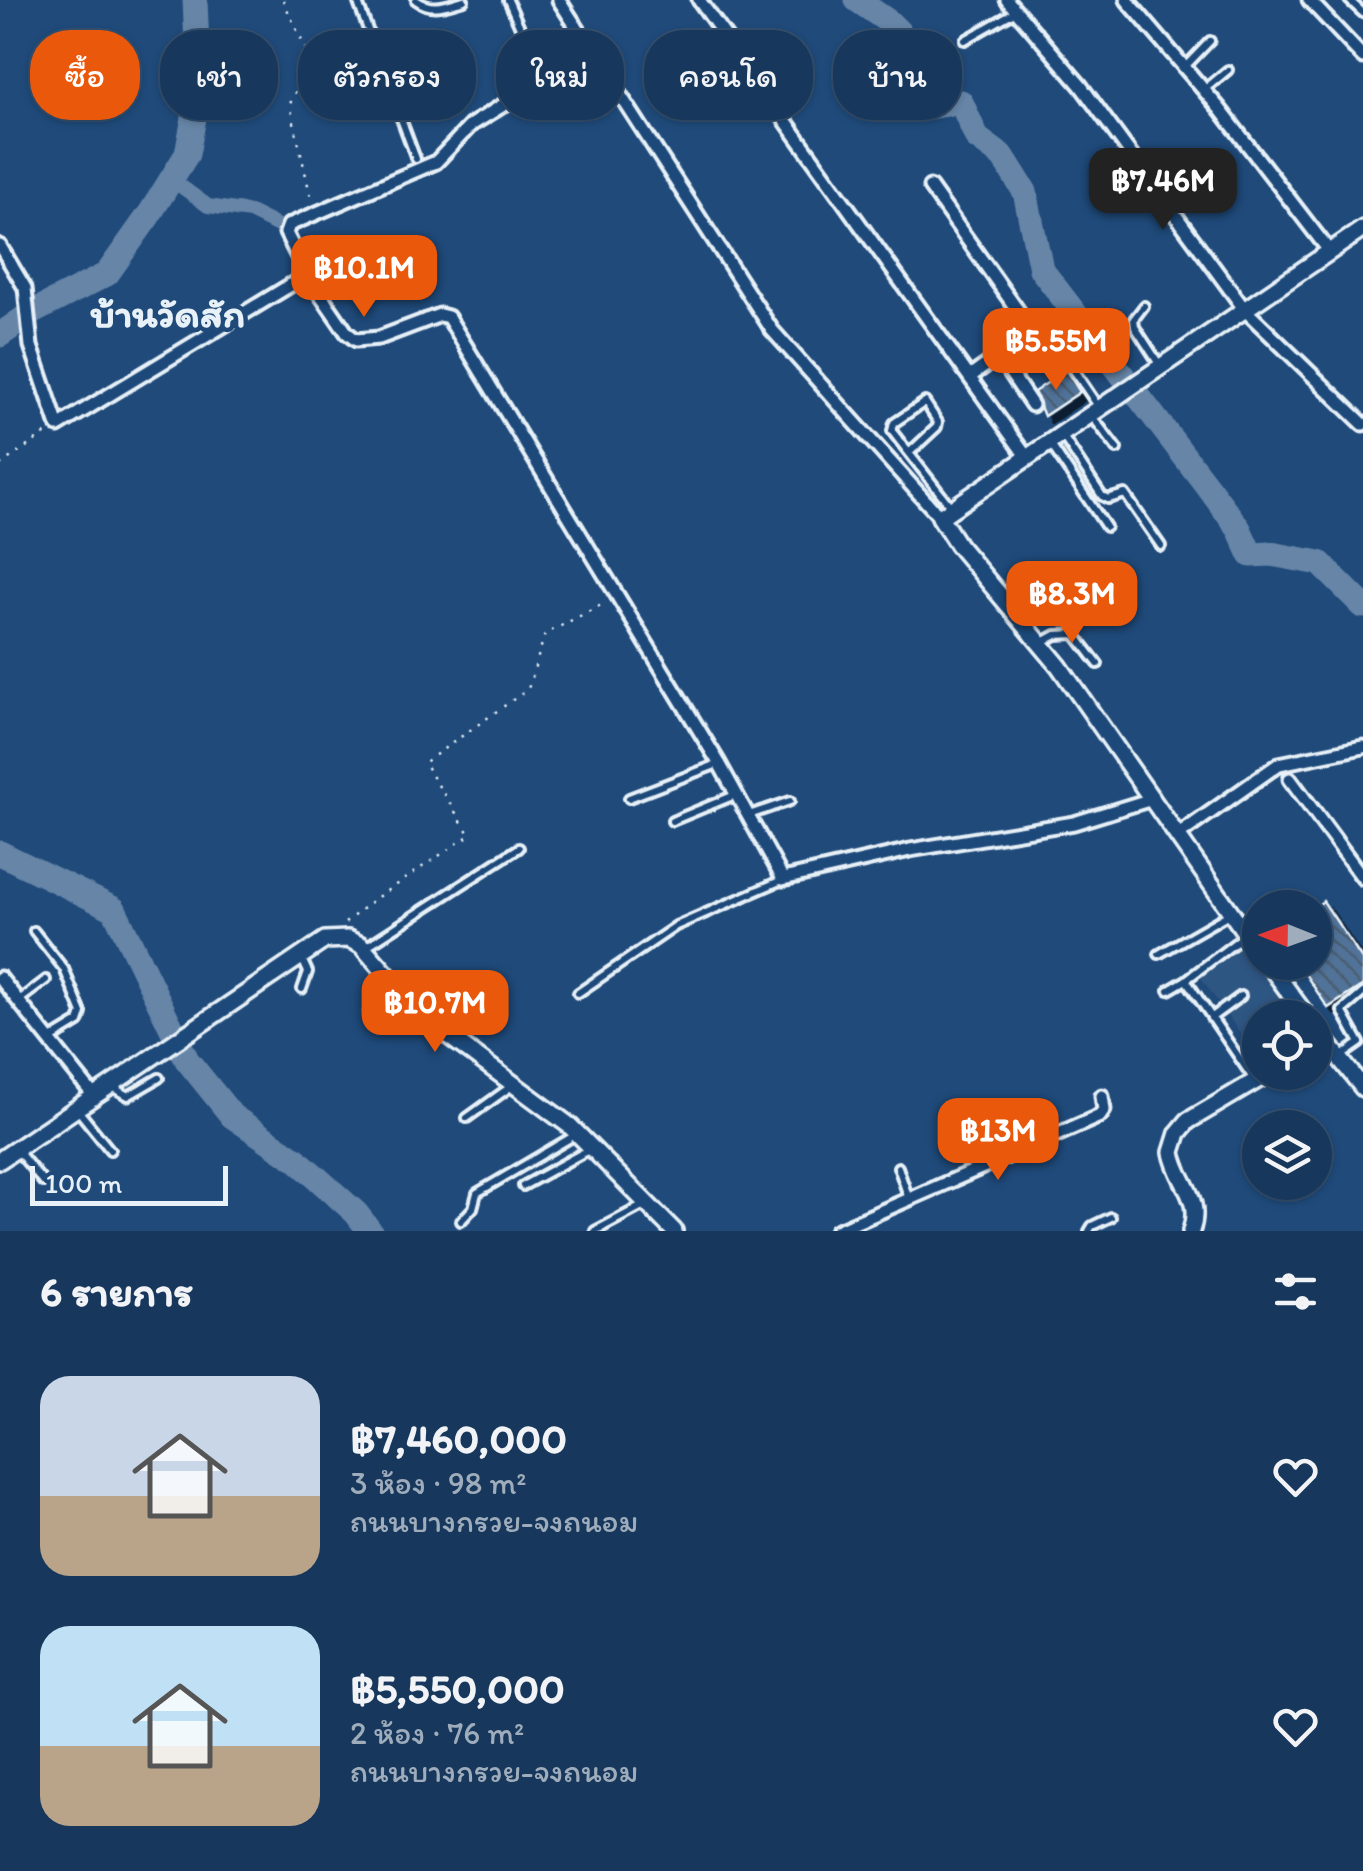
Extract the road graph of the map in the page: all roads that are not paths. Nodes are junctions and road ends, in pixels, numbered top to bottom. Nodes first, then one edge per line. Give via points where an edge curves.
1 (370, 0) edge
2 (416, 0) edge
3 (460, 0) edge
4 (508, 0) edge
5 (559, 0) edge
6 (700, 0) edge
7 (1006, 0) edge
8 (1309, 0) edge
9 (1349, 0) edge
10 (358, 2) edge
11 (1135, 3) edge
12 (1016, 11) junction
13 (1363, 13) edge
14 (521, 30) edge
15 (579, 30) edge
16 (965, 40) dead end
17 (1210, 41) dead end
18 (1363, 57) edge
19 (1185, 67) junction
20 (1228, 70) dead end
21 (1204, 90) junction
22 (624, 101) edge
23 (496, 110) edge
24 (416, 159) dead end
25 (930, 187) dead end
26 (1363, 229) edge
27 (0, 246) edge
28 (1330, 252) junction
29 (307, 275) junction
30 (1144, 306) dead end
31 (1245, 310) junction
32 (1033, 332) junction
33 (999, 356) junction
34 (1056, 365) dead end
35 (1162, 367) junction
36 (1072, 369) dead end
37 (971, 376) junction
38 (1032, 405) dead end
39 (1095, 412) junction
40 (1363, 424) edge
41 (1056, 438) junction
42 (1116, 450) dead end
43 (909, 453) junction
44 (1026, 456) junction
45 (945, 512) junction
46 (1106, 527) dead end
47 (1161, 546) dead end
48 (1042, 643) junction
49 (1098, 664) dead end
50 (1363, 747) edge
51 (719, 763) junction
52 (1290, 779) dead end
53 (736, 795) junction
54 (629, 798) dead end
55 (1152, 799) junction
56 (790, 801) dead end
57 (748, 815) junction
58 (672, 820) dead end
59 (1177, 836) junction
60 (519, 848) dead end
61 (1363, 878) edge
62 (783, 879) junction
63 (1230, 913) junction
64 (1242, 930) edge
65 (34, 932) dead end
66 (1242, 938) edge
67 (363, 948) junction
68 (1159, 954) dead end
69 (301, 956) junction
70 (0, 978) edge
71 (46, 980) dead end
72 (1186, 980) junction
73 (302, 989) dead end
74 (399, 990) junction
75 (1169, 990) dead end
76 (1363, 993) edge
77 (578, 994) dead end
78 (1241, 996) dead end
79 (17, 1002) junction
80 (369, 1012) dead end
81 (1212, 1018) junction
82 (51, 1039) junction
83 (1332, 1053) edge
84 (1339, 1058) junction
85 (1242, 1062) edge
86 (158, 1078) dead end
87 (110, 1085) junction
88 (514, 1085) junction
89 (1363, 1088) edge
90 (1242, 1090) edge
91 (94, 1096) junction
92 (1102, 1096) dead end
93 (76, 1108) junction
94 (467, 1118) dead end
95 (578, 1133) junction
96 (593, 1147) junction
97 (16, 1149) junction
98 (110, 1150) dead end
99 (0, 1160) edge
100 (898, 1167) dead end
101 (43, 1182) dead end
102 (523, 1186) dead end
103 (910, 1200) junction
104 (647, 1203) junction
105 (1111, 1218) dead end
106 (461, 1221) dead end
107 (595, 1231) edge
108 (674, 1231) edge
109 (836, 1231) edge
110 (1089, 1231) edge
111 (1191, 1231) edge

1 - 10 lane
2 - 3 lane via 436,8
4 - 14 lane
5 - 15 street
6 - 37 street
7 - 12 street
8 - 18 street
9 - 13 lane
10 - 24 lane
11 - 19 street
12 - 16 lane
12 - 31 street via 1081,86
17 - 19 lane
19 - 21 street
20 - 21 lane
21 - 28 street
22 - 45 street via 772,330
23 - 29 street via 436,162 286,228
25 - 32 street
26 - 28 street
27 - 29 street via 25,288 37,367 58,426
28 - 31 street
29 - 51 street via 356,340 448,317
30 - 35 lane via 1134,320 1136,334
31 - 35 street
31 - 40 street
32 - 33 street
32 - 34 street
33 - 37 street
33 - 38 street
35 - 39 street
36 - 39 lane
37 - 44 street
39 - 41 street
39 - 42 lane
41 - 44 street
41 - 46 lane
41 - 47 lane via 1102,496 1125,494
43 - 43 lane via 894,423 925,402 938,427
43 - 45 lane
44 - 45 street
45 - 48 street via 958,545
48 - 49 lane via 1075,634
48 - 55 street
50 - 59 street via 1279,764
51 - 53 street
51 - 54 lane
52 - 61 street
53 - 57 street
53 - 58 lane
55 - 59 street
55 - 62 street via 1074,823
56 - 57 lane
57 - 62 street
59 - 63 street
60 - 67 lane
62 - 77 lane via 676,926
63 - 64 street
63 - 68 lane
65 - 82 lane via 64,968 82,1013
66 - 72 lane
67 - 69 street via 325,940
67 - 74 street
69 - 73 lane via 308,972
69 - 87 street
70 - 79 street
71 - 79 lane
72 - 75 lane
72 - 81 lane
74 - 80 lane
74 - 88 street via 440,1031
76 - 84 lane via 1342,1012 1360,1043
78 - 81 lane
79 - 82 street
81 - 85 lane
82 - 91 street
83 - 84 street
84 - 89 street
86 - 87 lane via 128,1096
87 - 91 street
88 - 94 lane
88 - 95 street
90 - 111 street via 1188,1121 1178,1134 1172,1152 1195,1202
91 - 93 street
92 - 103 street via 1100,1116
93 - 97 street
93 - 98 lane
95 - 96 street
95 - 106 lane via 477,1193
96 - 102 lane
96 - 104 street
97 - 99 street
97 - 101 lane
100 - 103 lane
103 - 109 street
104 - 107 lane
104 - 108 street
105 - 110 lane

